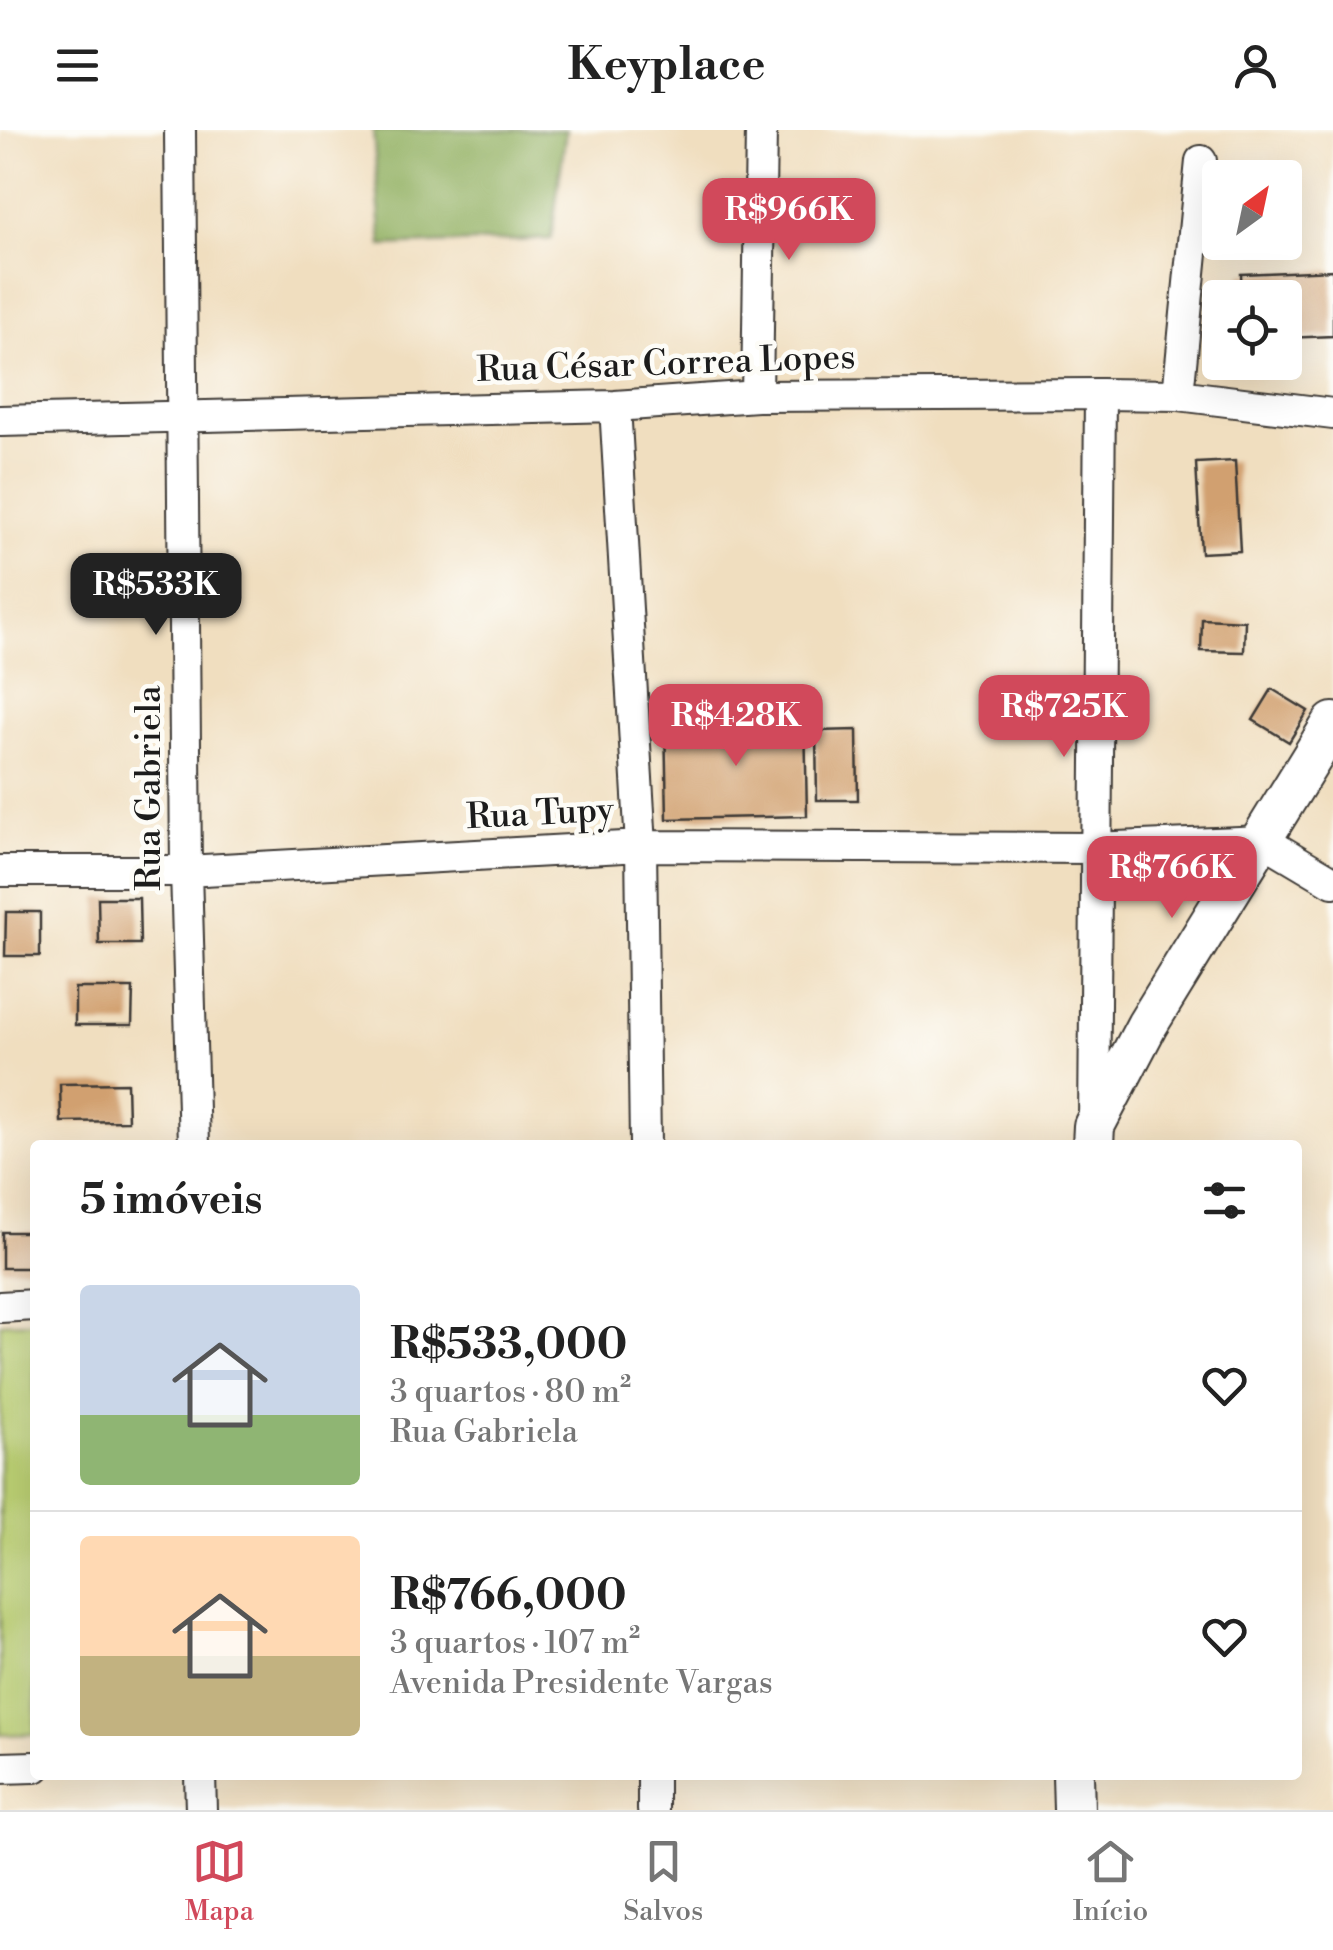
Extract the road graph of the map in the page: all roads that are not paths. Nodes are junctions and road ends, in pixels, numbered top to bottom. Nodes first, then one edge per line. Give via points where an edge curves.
1 (180, 130) edge
2 (761, 130) edge
3 (1201, 162) dead end
4 (1100, 394) junction
5 (1178, 395) junction
6 (757, 396) junction
7 (615, 406) junction
8 (185, 414) junction
9 (1333, 414) edge
10 (0, 421) edge
11 (1333, 724) edge
12 (1264, 841) junction
13 (641, 846) junction
14 (1092, 848) junction
15 (0, 871) edge
16 (186, 871) junction
17 (1333, 882) edge
18 (1093, 1135) edge
19 (194, 1140) edge
20 (645, 1140) edge
21 (30, 1306) edge
22 (0, 1307) edge
23 (30, 1767) edge
24 (0, 1768) edge
25 (200, 1780) edge
26 (653, 1780) edge
27 (1074, 1780) edge
28 (201, 1810) edge
29 (654, 1810) edge
30 (1074, 1810) edge

1 - 8 street, Rua Gabriela
2 - 6 street
3 - 5 street
4 - 5 street, Rua César Correa Lopes
4 - 6 street, Rua César Correa Lopes
4 - 14 street
5 - 9 street, Rua César Correa Lopes
6 - 7 street, Rua César Correa Lopes
7 - 8 street, Rua César Correa Lopes
7 - 13 street
8 - 10 street, Rua César Correa Lopes
8 - 16 street, Rua Gabriela
11 - 12 main road
12 - 14 street, Rua Tupy
12 - 17 street
12 - 18 main road via 1147,1026
13 - 14 street, Rua Tupy
13 - 16 street, Rua Tupy
13 - 20 street
14 - 18 street
15 - 16 street, Rua Tupy
16 - 19 street, Rua Gabriela
21 - 22 street
23 - 24 street
25 - 28 street
26 - 29 street
27 - 30 main road

